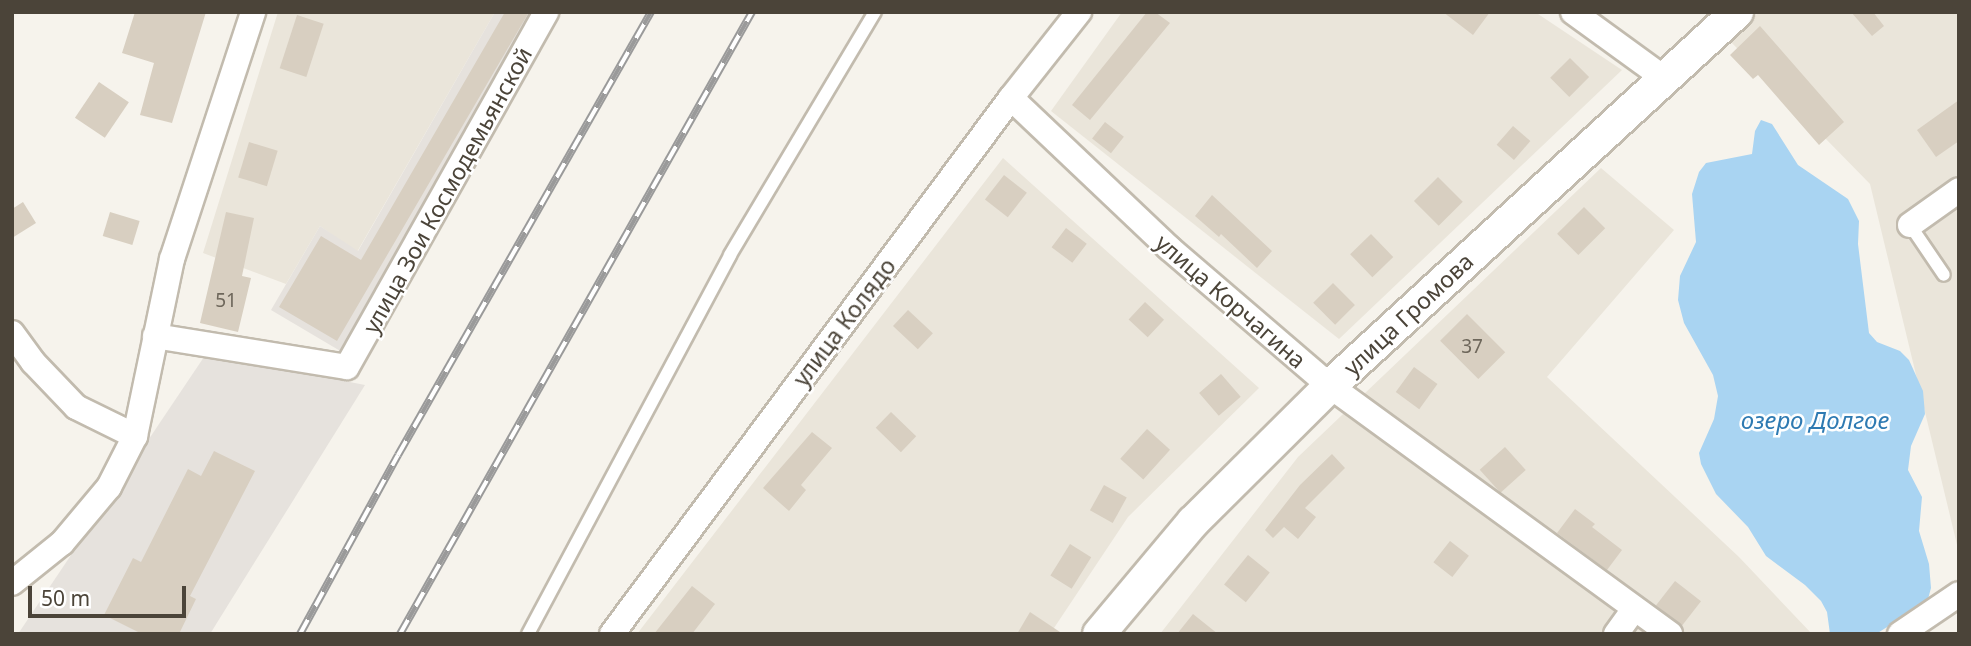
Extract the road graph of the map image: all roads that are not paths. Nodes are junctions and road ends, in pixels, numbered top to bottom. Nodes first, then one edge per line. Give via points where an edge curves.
1 (253, 12) edge
2 (546, 12) edge
3 (875, 12) edge
4 (1079, 12) edge
5 (1573, 12) edge
6 (1737, 12) edge
7 (1664, 78) junction
8 (1011, 98) junction
9 (1959, 190) edge
10 (1910, 225) joint
11 (1944, 275) dead end
12 (12, 333) edge
13 (155, 336) junction
14 (1330, 386) junction
15 (135, 436) junction
16 (12, 583) edge
17 (1959, 594) edge
18 (1634, 609) junction
19 (528, 634) edge
20 (611, 634) edge
21 (1099, 634) edge
22 (1616, 634) edge
23 (1670, 634) edge
24 (1900, 634) edge

1 - 13 street via 172,259
2 - 13 street, улица Зои Космодемьянской via 347,367
3 - 19 lane via 730,255
4 - 8 street, улица Колядо
5 - 7 street
6 - 7 street, улица Громова
7 - 14 street, улица Громова
8 - 14 street, улица Корчагина via 1169,247
8 - 20 street, улица Колядо
9 - 10 street
10 - 11 lane
12 - 15 street via 76,407
13 - 15 street
14 - 18 street, улица Корчагина
14 - 21 street, улица Громова via 1193,522
15 - 16 street via 109,487 62,543
17 - 24 street
18 - 22 street
18 - 23 street, улица Корчагина

